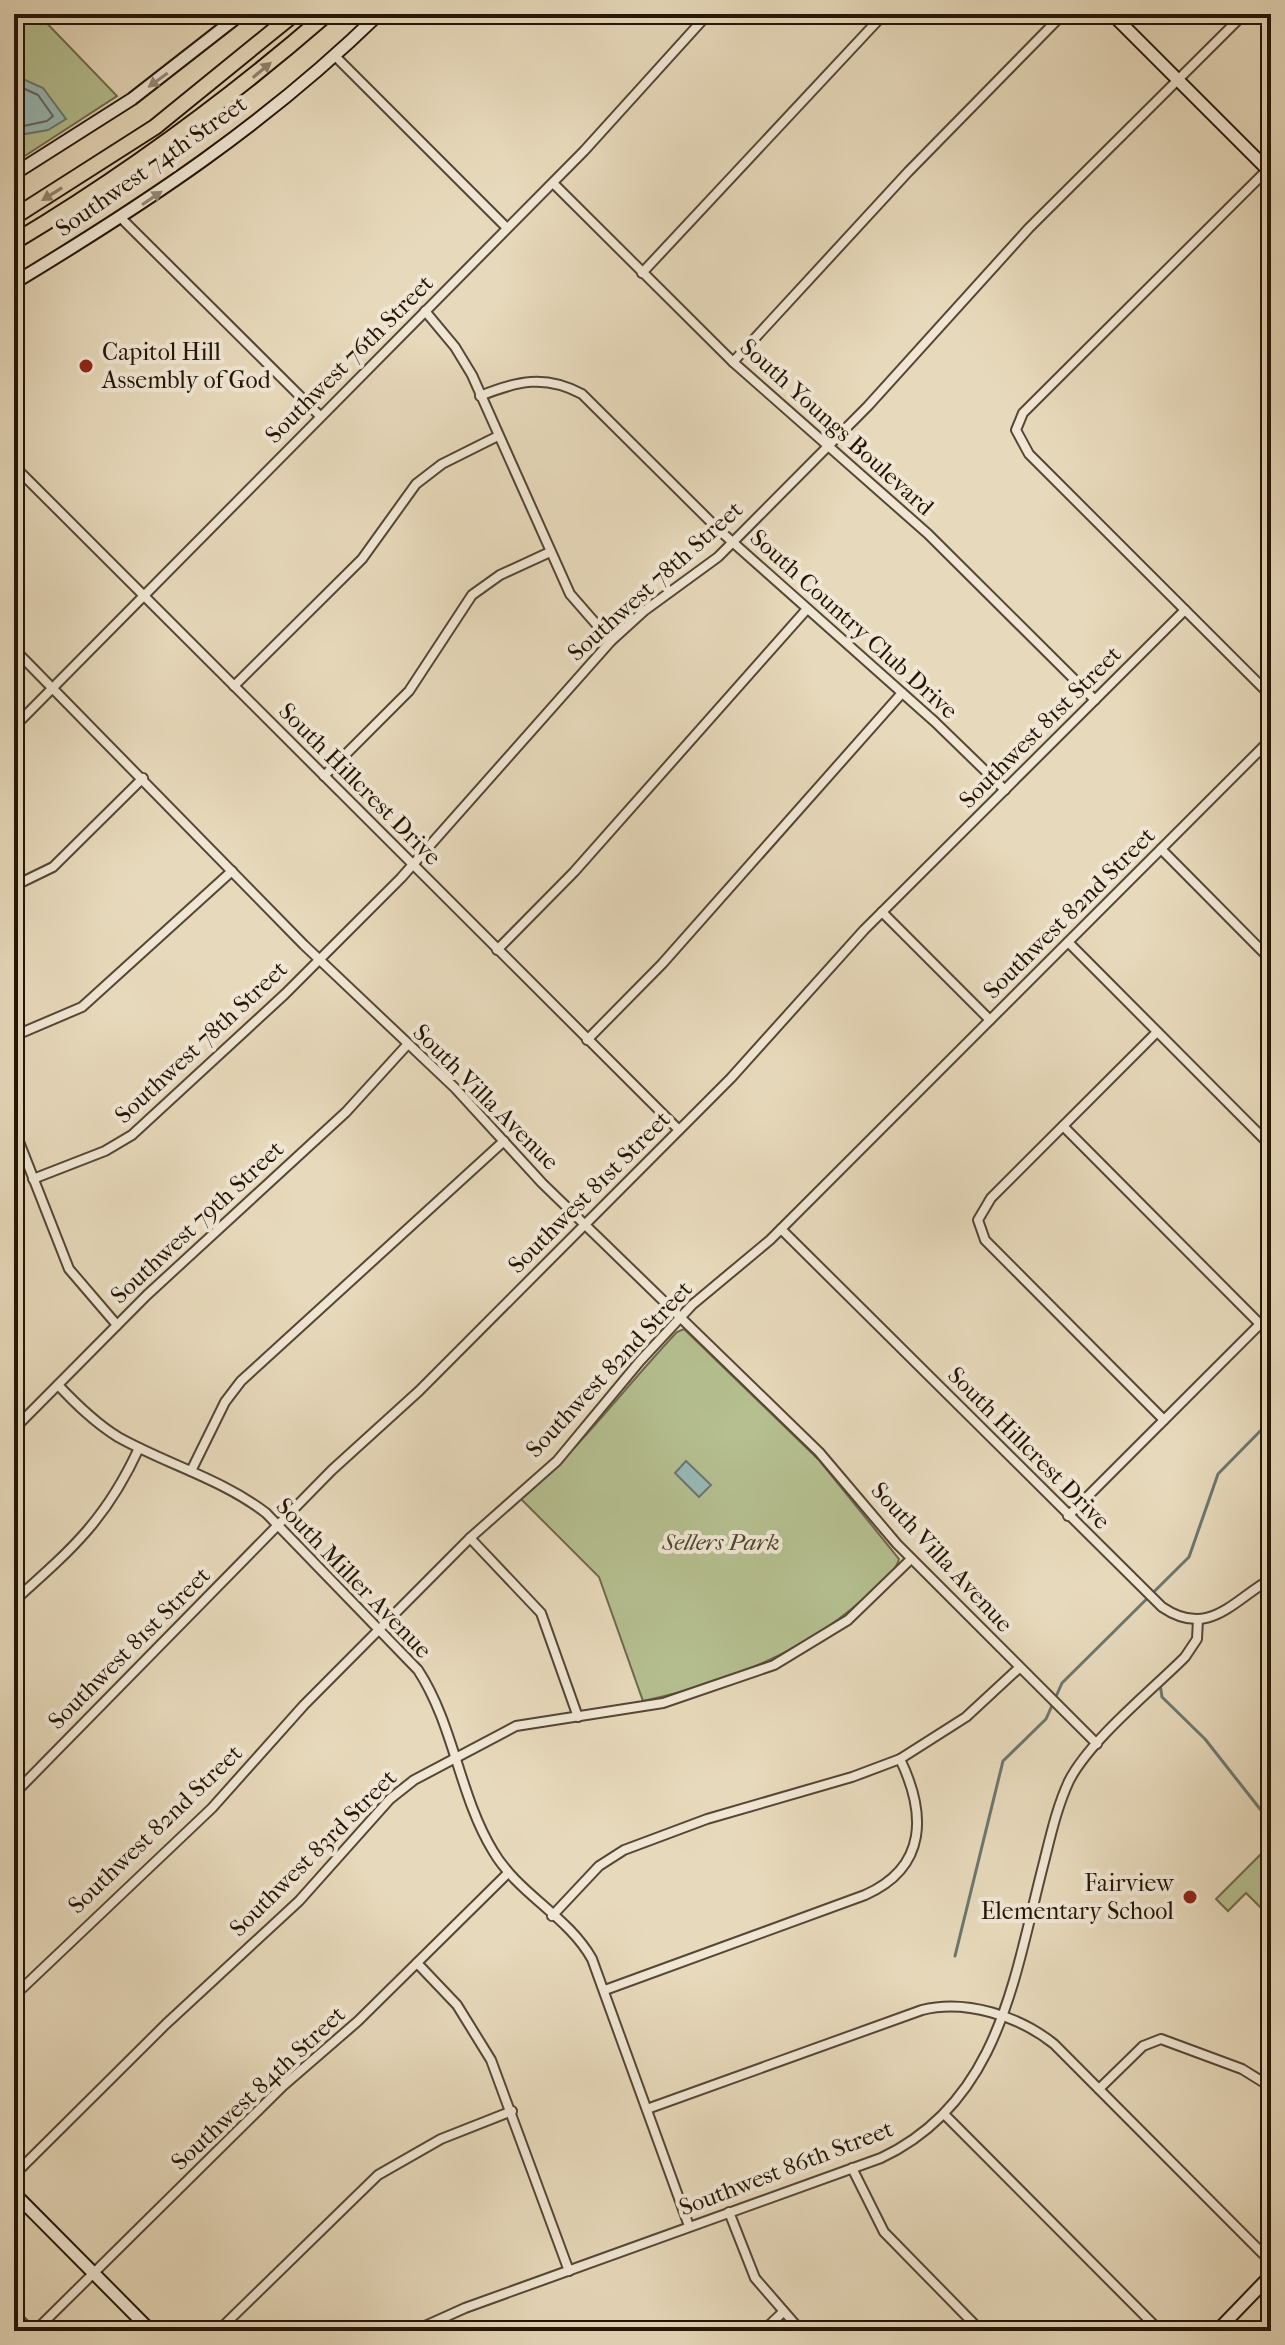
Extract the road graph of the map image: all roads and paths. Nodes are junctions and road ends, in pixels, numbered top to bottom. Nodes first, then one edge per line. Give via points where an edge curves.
1 (241, 14) edge
2 (294, 14) edge
3 (327, 14) edge
4 (379, 14) edge
5 (708, 14) edge
6 (884, 14) edge
7 (1063, 14) edge
8 (1112, 14) edge
9 (1244, 14) edge
10 (335, 56) junction
11 (1178, 80) junction
12 (1270, 170) edge
13 (14, 174) edge
14 (553, 183) junction
15 (14, 217) edge
16 (121, 218) junction
17 (507, 228) junction
18 (14, 242) edge
19 (642, 273) junction
20 (14, 283) edge
21 (425, 311) junction
22 (733, 362) junction
23 (480, 396) junction
24 (320, 416) junction
25 (498, 436) junction
26 (828, 447) junction
27 (14, 466) edge
28 (732, 542) junction
29 (550, 552) junction
30 (144, 597) junction
31 (807, 609) junction
32 (1185, 610) junction
33 (611, 641) junction
34 (14, 649) edge
35 (234, 686) junction
36 (54, 688) junction
37 (902, 693) junction
38 (1271, 696) edge
39 (1095, 700) junction
40 (14, 727) edge
41 (1271, 739) edge
42 (324, 776) junction
43 (143, 778) junction
44 (1005, 790) junction
45 (1161, 849) junction
46 (413, 865) junction
47 (232, 871) junction
48 (14, 886) edge
49 (882, 912) junction
50 (1068, 942) junction
51 (497, 950) junction
52 (319, 960) junction
53 (1271, 960) edge
54 (990, 1020) junction
55 (1157, 1032) junction
56 (14, 1036) edge
57 (587, 1040) junction
58 (407, 1045) junction
59 (1063, 1126) junction
60 (14, 1129) edge
61 (679, 1130) junction
62 (504, 1141) junction
63 (1271, 1146) edge
64 (33, 1179) junction
65 (585, 1225) junction
66 (781, 1229) junction
67 (1271, 1313) edge
68 (680, 1318) junction
69 (1260, 1324) junction
70 (117, 1325) junction
71 (58, 1385) junction
72 (1164, 1420) junction
73 (14, 1429) edge
74 (139, 1448) junction
75 (191, 1471) junction
76 (1068, 1516) junction
77 (278, 1525) junction
78 (470, 1538) junction
79 (911, 1559) junction
80 (1271, 1579) edge
81 (14, 1601) edge
82 (1198, 1619) junction
83 (380, 1628) junction
84 (1019, 1668) junction
85 (578, 1717) junction
86 (1097, 1744) junction
87 (456, 1758) junction
88 (900, 1759) junction
89 (14, 1794) edge
90 (507, 1874) junction
91 (552, 1916) junction
92 (417, 1963) junction
93 (605, 1990) junction
94 (14, 1996) edge
95 (1001, 2017) junction
96 (1271, 2087) edge
97 (1099, 2089) junction
98 (647, 2109) junction
99 (512, 2111) junction
100 (945, 2115) junction
101 (852, 2168) junction
102 (14, 2175) edge
103 (14, 2193) edge
104 (729, 2212) junction
105 (689, 2226) junction
106 (1271, 2262) edge
107 (569, 2271) junction
108 (94, 2273) junction
109 (1271, 2275) edge
110 (783, 2312) junction
111 (14, 2314) edge
112 (33, 2331) edge
113 (151, 2331) edge
114 (218, 2331) edge
115 (414, 2331) edge
116 (763, 2331) edge
117 (801, 2331) edge
118 (981, 2331) edge
119 (1160, 2331) edge
120 (1217, 2331) edge

1 -> 13 main road via 132,99
2 -> 15 highway via 155,127
18 -> 3 highway via 173,139
4 - 10 main road, Southwest 74th Street
5 - 14 street, Southwest 76th Street
6 - 19 street
7 - 22 street via 916,163
8 - 11 main road
9 - 11 street, Southwest 78th Street
16 -> 10 main road, Southwest 74th Street via 225,148
10 - 17 street
11 - 12 main road
11 - 26 street, Southwest 78th Street via 1029,228
12 - 32 street via 1023,413 1016,432 1029,454
14 - 17 street, Southwest 76th Street
14 - 19 street, South Youngs Boulevard
16 - 20 main road, Southwest 74th Street
16 - 24 street
17 - 21 street, Southwest 76th Street
19 - 22 street, South Youngs Boulevard
21 - 23 street via 462,357
21 - 24 street, Southwest 76th Street
22 - 26 street, South Youngs Boulevard
23 - 25 street
23 - 28 street, South Country Club Drive via 533,380 582,394
24 - 30 street, Southwest 76th Street
25 - 29 street
25 - 35 street via 442,464 416,484 362,559
26 - 28 street, Southwest 78th Street
26 - 39 street, South Youngs Boulevard via 928,534
27 - 30 street, South Hillcrest Drive
28 - 31 street, South Country Club Drive
28 - 33 street, Southwest 78th Street
29 - 33 street via 576,603
29 - 42 street via 472,595 409,691
30 - 35 street, South Hillcrest Drive
30 - 36 street, Southwest 76th Street
31 - 37 street, South Country Club Drive
31 - 51 street via 574,872
32 - 38 street
32 - 39 street, Southwest 81st Street
33 - 46 street, Southwest 78th Street
34 - 36 street, South Villa Avenue
35 - 42 street, South Hillcrest Drive
36 - 40 street, Southwest 76th Street
36 - 43 street, South Villa Avenue
37 - 44 street, South Country Club Drive
37 - 57 street via 662,964
39 - 44 street, Southwest 81st Street
41 - 45 street, Southwest 82nd Street
42 - 46 street, South Hillcrest Drive
43 - 47 street, South Villa Avenue
43 - 48 street via 53,867
44 - 49 street, Southwest 81st Street
45 - 50 street, Southwest 82nd Street
45 - 53 street
46 - 51 street, South Hillcrest Drive
46 - 52 street, Southwest 78th Street
47 - 52 street, South Villa Avenue
47 - 56 street via 82,1007
49 - 54 street
49 - 61 street, Southwest 81st Street
50 - 54 street, Southwest 82nd Street
50 - 55 street
51 - 57 street, South Hillcrest Drive
52 - 58 street, South Villa Avenue
52 - 64 street, Southwest 78th Street via 132,1135
54 - 66 street, Southwest 82nd Street
55 - 59 street
55 - 63 street
57 - 61 street, South Hillcrest Drive
58 - 62 street, South Villa Avenue
58 - 70 street, Southwest 79th Street via 346,1112
59 - 69 street
59 - 72 street via 985,1205 978,1227
60 - 64 street
61 - 65 street, Southwest 81st Street
62 - 65 street, South Villa Avenue
62 - 75 street via 241,1381
64 - 70 street via 69,1269
65 - 68 street, South Villa Avenue
65 - 77 street, Southwest 81st Street
66 - 68 street, Southwest 82nd Street
66 - 76 street, South Hillcrest Drive
67 - 69 street
68 - 78 street, Southwest 82nd Street via 557,1461
68 - 79 street, South Villa Avenue via 825,1459
69 - 72 street
70 - 71 street, Southwest 79th Street
71 - 73 street, Southwest 79th Street
71 - 74 street, South Miller Avenue via 92,1418
72 - 76 street
74 - 75 street, South Miller Avenue
74 - 81 street via 94,1527
75 - 77 street, South Miller Avenue via 251,1502
76 - 82 street, South Hillcrest Drive via 1162,1607
77 - 83 street, South Miller Avenue
77 - 89 street, Southwest 81st Street
78 - 83 street, Southwest 82nd Street
78 - 85 street via 541,1613
79 - 84 street, South Villa Avenue
79 - 85 street, Southwest 83rd Street via 848,1620 774,1665 663,1703
80 - 82 street via 1232,1608
82 - 86 street, Southwest 86th Street via 1191,1651
83 - 87 street, South Miller Avenue via 426,1683
83 - 94 street, Southwest 82nd Street via 212,1808
84 - 86 street, South Villa Avenue
84 - 88 street via 966,1717
85 - 87 street, Southwest 83rd Street via 516,1726
86 - 95 street, Southwest 86th Street via 1080,1761 1058,1806
87 - 90 street, South Miller Avenue via 482,1830
87 - 102 street, Southwest 83rd Street via 394,1796 299,1901
88 - 91 street via 634,1845 599,1866
88 - 93 street via 916,1797 918,1831 904,1865 888,1883
90 - 91 street, South Miller Avenue
90 - 92 street, Southwest 84th Street
91 - 93 street, South Miller Avenue via 588,1952
92 - 99 street via 472,2024
92 - 108 street, Southwest 84th Street via 283,2086
93 - 98 street, South Miller Avenue
95 - 97 street via 1046,2038
95 - 98 street via 972,2008 922,2010
95 - 100 street, Southwest 86th Street via 975,2078
96 - 97 street via 1242,2069 1161,2039 1143,2046
97 - 106 street
98 - 105 street, South Miller Avenue
99 - 107 street
99 - 114 street via 425,2147 378,2175
100 - 101 street, Southwest 86th Street via 911,2143
100 - 119 street
101 - 104 street, Southwest 86th Street
101 - 118 street via 884,2232
103 - 108 main road
104 - 105 street, Southwest 86th Street
104 - 110 street via 752,2273
105 - 107 street, Southwest 86th Street
107 - 115 street, Southwest 86th Street
108 - 112 street, Southwest 84th Street
108 - 113 main road
109 - 120 main road
110 - 116 street
110 - 117 street
111 - 112 street

